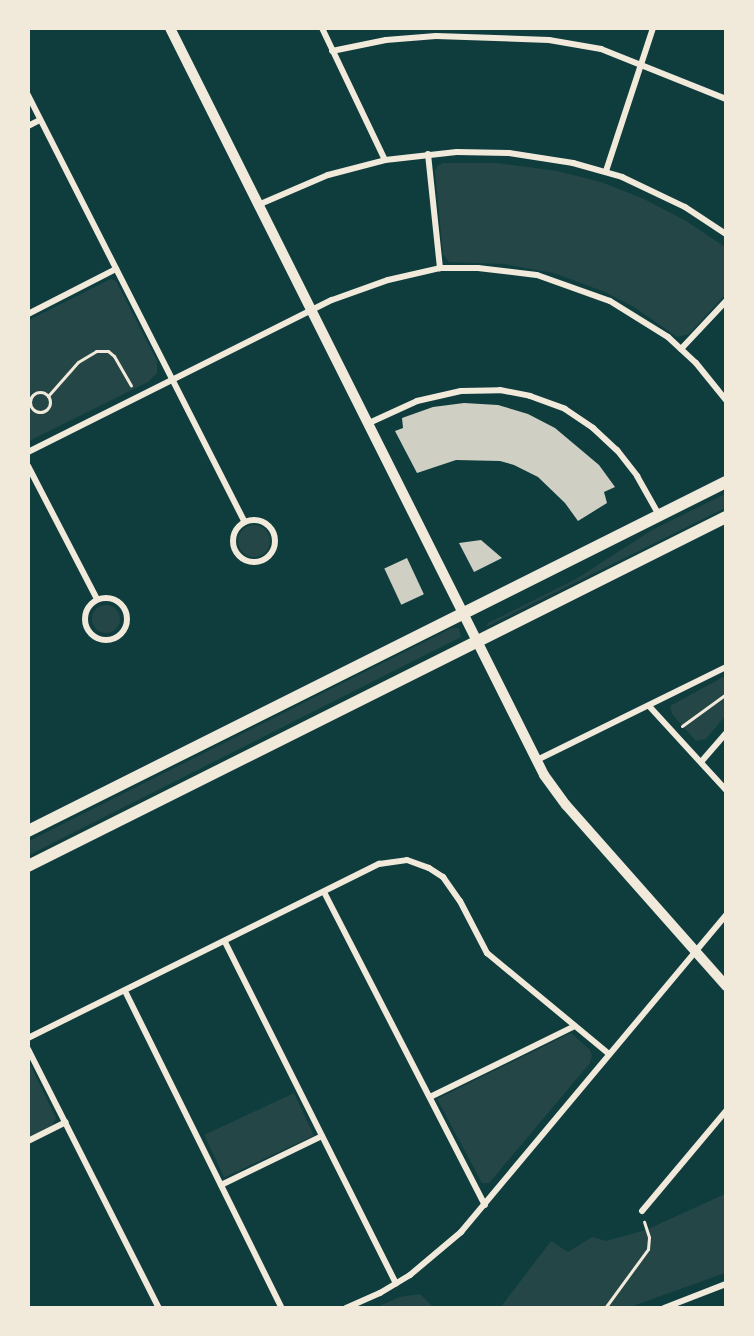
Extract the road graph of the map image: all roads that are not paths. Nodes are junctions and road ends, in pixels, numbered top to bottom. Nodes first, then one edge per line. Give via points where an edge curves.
1 (170, 28) edge
2 (321, 28) edge
3 (653, 28) edge
4 (332, 51) junction
5 (640, 64) junction
6 (28, 95) edge
7 (726, 99) edge
8 (40, 120) junction
9 (28, 126) edge
10 (428, 154) junction
11 (385, 160) junction
12 (606, 171) junction
13 (258, 205) junction
14 (726, 234) edge
15 (440, 268) junction
16 (116, 269) junction
17 (726, 301) edge
18 (312, 309) junction
19 (28, 314) edge
20 (681, 349) junction
21 (172, 378) junction
22 (726, 400) edge
23 (369, 423) junction
24 (28, 452) edge
25 (28, 466) edge
26 (726, 482) edge
27 (659, 515) junction
28 (726, 518) edge
29 (244, 522) junction
30 (97, 599) junction
31 (463, 613) junction
32 (478, 642) junction
33 (726, 667) edge
34 (649, 706) junction
35 (726, 733) edge
36 (537, 760) junction
37 (701, 762) junction
38 (726, 790) edge
39 (28, 831) edge
40 (28, 866) edge
41 (324, 892) junction
42 (726, 915) edge
43 (225, 942) junction
44 (696, 950) junction
45 (726, 986) edge
46 (125, 991) junction
47 (575, 1026) junction
48 (28, 1038) edge
49 (28, 1048) edge
50 (609, 1054) junction
51 (430, 1097) junction
52 (726, 1111) edge
53 (66, 1122) junction
54 (322, 1136) junction
55 (28, 1141) edge
56 (221, 1185) junction
57 (485, 1205) junction
58 (642, 1211) road end
59 (396, 1284) junction
60 (726, 1284) edge
61 (159, 1308) edge
62 (282, 1308) edge
63 (346, 1308) edge
64 (664, 1308) edge

1 - 13 street
2 - 4 street
3 - 5 street
4 - 5 street via 406,39 499,37 601,49
4 - 11 street
5 - 7 street
5 - 12 street
6 - 8 street
8 - 9 street
8 - 16 street
10 - 11 street
10 - 12 street via 510,153
10 - 15 street
11 - 13 street via 328,176
12 - 14 street via 666,197
13 - 18 street
15 - 18 street via 388,280
15 - 20 street via 494,269 563,283 630,312
16 - 19 street
16 - 21 street
17 - 20 street
18 - 21 street
18 - 23 street
20 - 22 street
21 - 24 street
21 - 29 street
23 - 27 street via 417,401 461,391 500,390 530,396 565,409 601,435 637,476
23 - 31 street
25 - 30 street
26 - 27 main road
27 - 31 main road
28 - 32 main road
29 - 29 street via 232,537 235,551 244,560 263,561 274,550 272,528 259,520
30 - 30 street via 87,608 87,628 102,640 116,638 126,627 127,612 118,600
31 - 32 street
31 - 39 main road
32 - 36 street
32 - 40 main road
33 - 34 street
34 - 36 street
34 - 37 street
35 - 37 street
36 - 44 street via 566,805
37 - 38 street
41 - 43 street
41 - 47 street via 379,864 407,860 429,868 451,886 487,953
41 - 51 street
42 - 44 street
43 - 46 street
43 - 54 street
44 - 45 street
44 - 50 street
46 - 48 street
46 - 56 street
47 - 50 street
47 - 51 street
49 - 53 street
50 - 57 street
51 - 57 street
52 - 58 street
53 - 55 street
53 - 61 street
54 - 56 street
54 - 59 street
56 - 62 street
57 - 59 street via 441,1251
59 - 63 street
60 - 64 street

